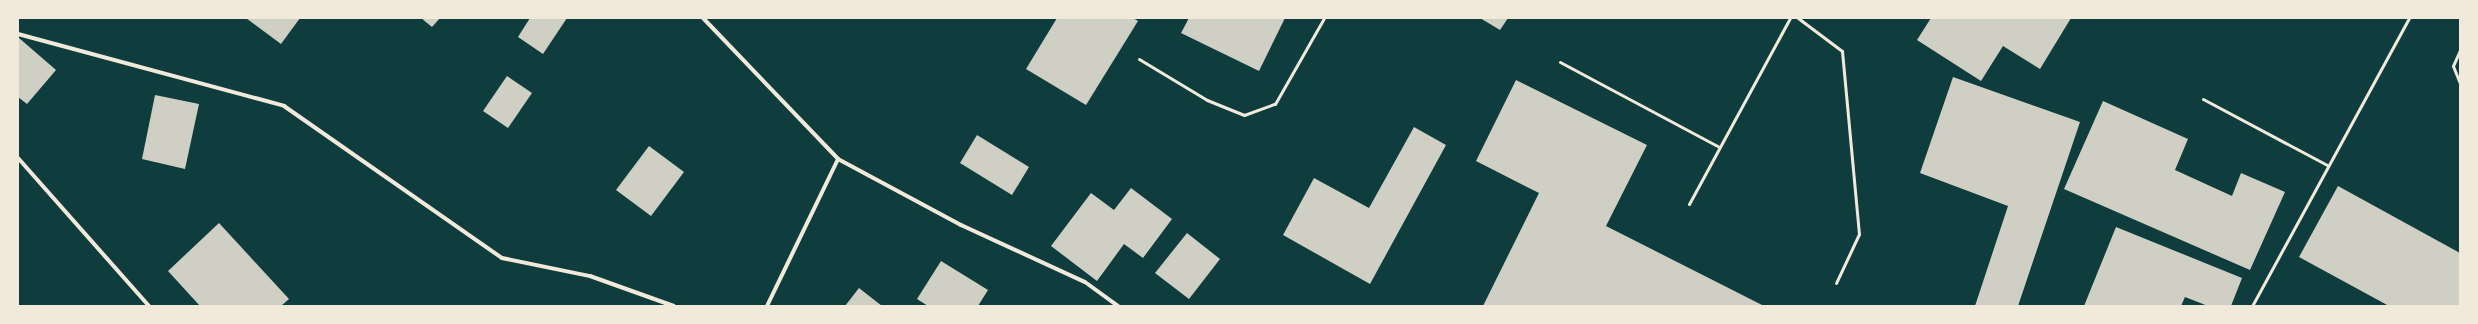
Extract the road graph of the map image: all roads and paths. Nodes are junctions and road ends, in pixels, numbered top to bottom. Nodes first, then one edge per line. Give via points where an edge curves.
1 (704, 18) edge
2 (1324, 18) edge
3 (1790, 18) edge
4 (1798, 18) edge
5 (2409, 18) edge
6 (18, 34) edge
7 (2460, 50) edge
8 (1139, 59) dead end
9 (1560, 62) dead end
10 (2460, 83) edge
11 (2203, 98) dead end
12 (1719, 147) junction
13 (18, 158) edge
14 (838, 159) junction
15 (2327, 165) junction
16 (1689, 204) dead end
17 (1836, 283) dead end
18 (150, 306) edge
19 (674, 306) edge
20 (768, 306) edge
21 (1118, 306) edge
22 (2252, 306) edge

1 - 14 street
2 - 8 lane via 1275,104 1244,115 1207,100
3 - 12 lane
4 - 17 lane via 1842,51 1859,234
5 - 15 lane
6 - 19 street via 284,106 502,258 590,276
7 - 10 lane via 2453,66
9 - 12 lane
11 - 15 lane
12 - 16 lane
13 - 18 street
14 - 20 street
14 - 21 street via 960,224 1085,282
15 - 22 lane

